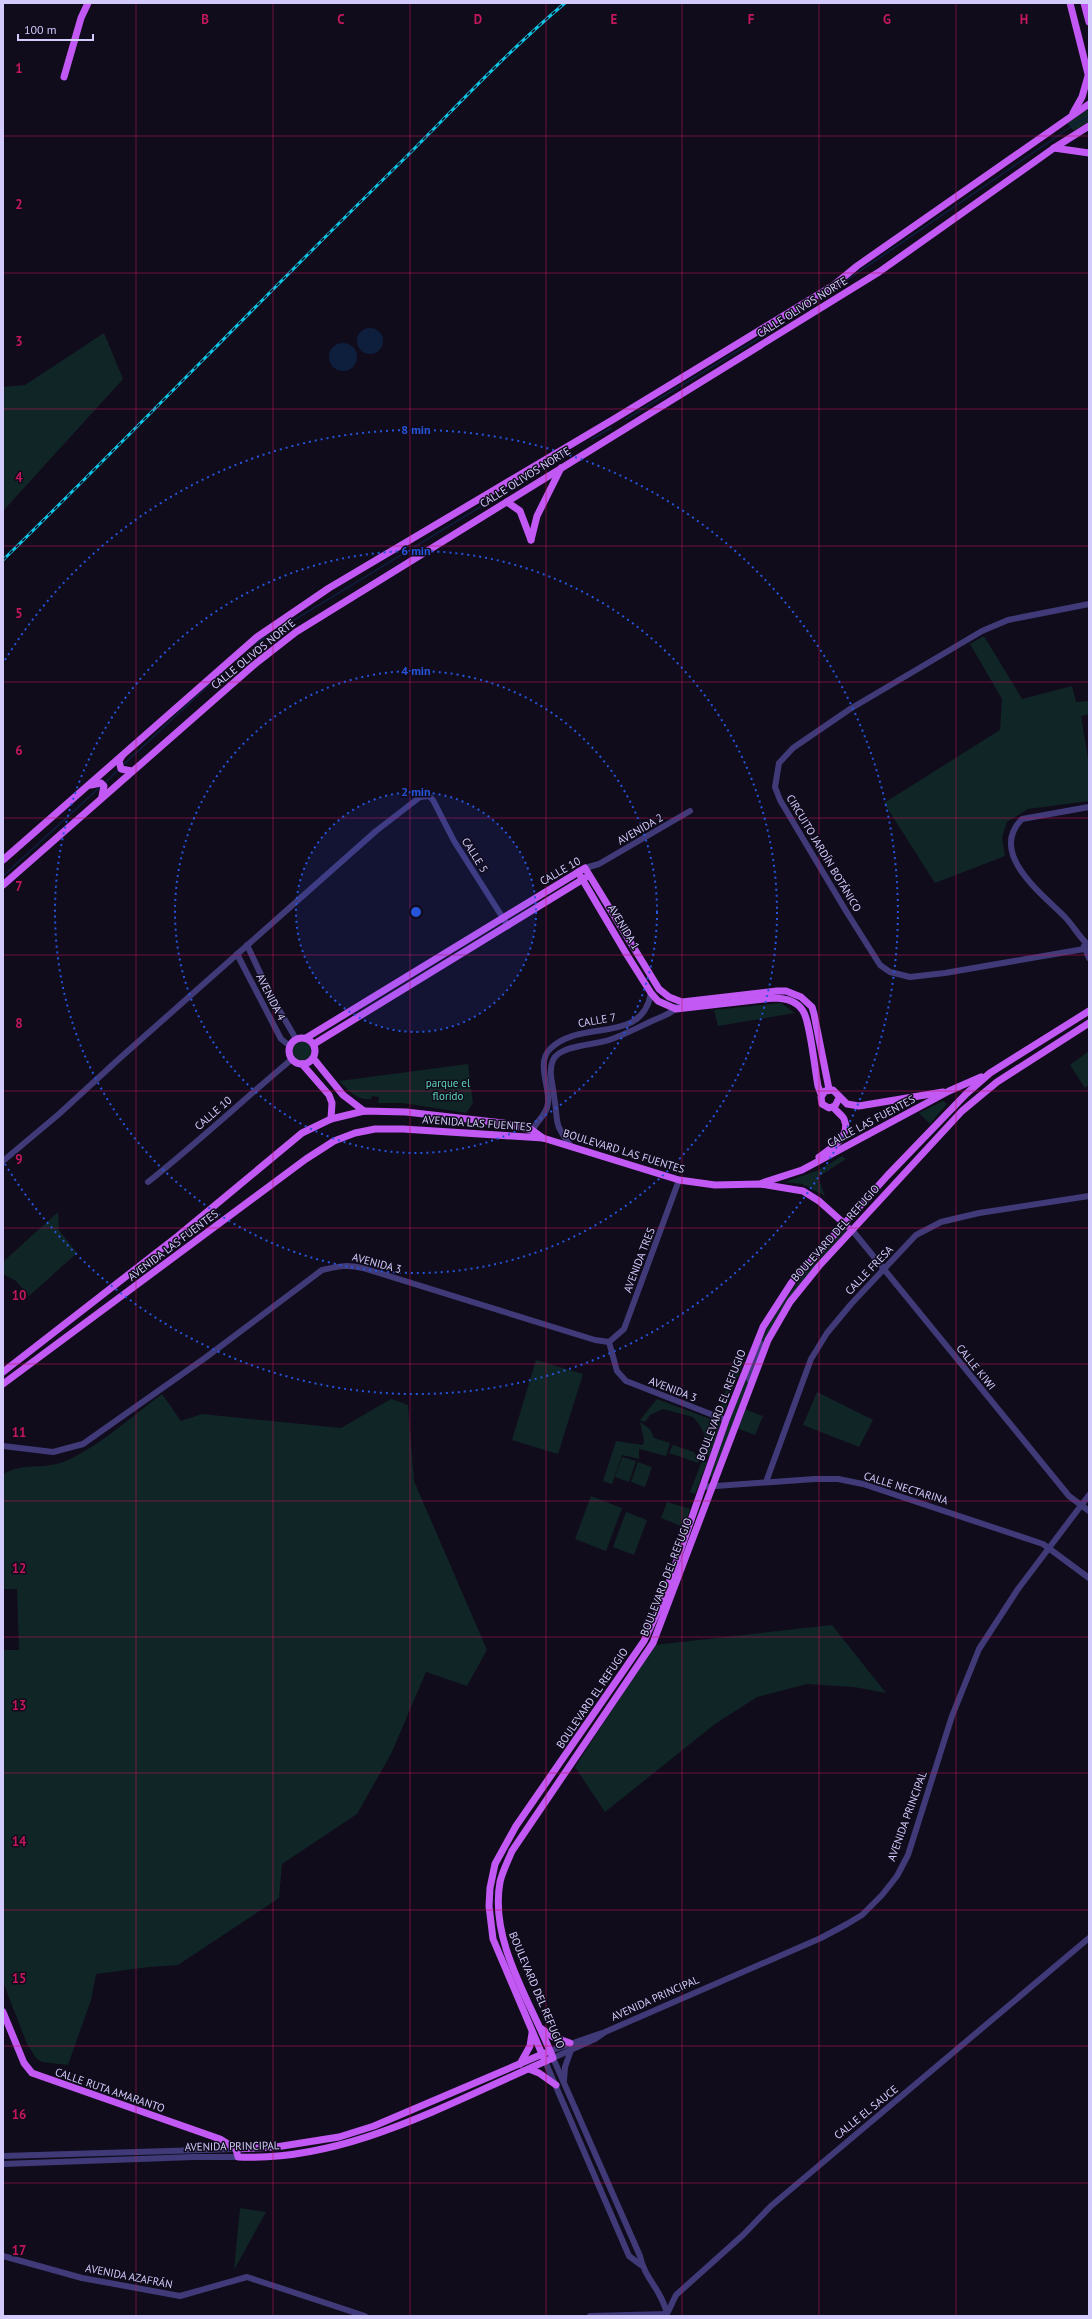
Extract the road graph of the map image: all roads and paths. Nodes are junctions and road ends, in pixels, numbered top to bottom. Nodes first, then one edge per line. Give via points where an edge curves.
1 (88, 3) edge
2 (1070, 3) edge
3 (1084, 3) edge
4 (1089, 22) edge
5 (64, 76) dead end
6 (1089, 77) edge
7 (1089, 104) edge
8 (1072, 116) junction
9 (1089, 126) edge
10 (1054, 148) junction
11 (1089, 153) edge
12 (562, 466) junction
13 (507, 502) junction
14 (1089, 604) edge
15 (120, 758) junction
16 (130, 771) junction
17 (87, 786) junction
18 (102, 796) junction
19 (1089, 807) edge
20 (690, 811) dead end
21 (3, 860) edge
22 (599, 864) junction
23 (585, 868) junction
24 (578, 872) junction
25 (590, 874) junction
26 (582, 879) junction
27 (3, 885) edge
28 (503, 918) junction
29 (508, 926) junction
30 (247, 945) junction
31 (1087, 947) edge
32 (237, 954) junction
33 (1089, 958) edge
34 (651, 993) junction
35 (679, 1001) junction
36 (676, 1009) junction
37 (1089, 1011) edge
38 (1089, 1023) edge
39 (306, 1038) junction
40 (296, 1039) junction
41 (314, 1044) junction
42 (290, 1046) junction
43 (313, 1058) junction
44 (292, 1059) junction
45 (302, 1064) junction
46 (990, 1073) junction
47 (829, 1089) junction
48 (950, 1092) junction
49 (821, 1094) junction
50 (839, 1098) junction
51 (833, 1107) junction
52 (364, 1111) junction
53 (331, 1119) junction
54 (532, 1130) junction
55 (530, 1138) junction
56 (543, 1138) junction
57 (917, 1144) junction
58 (571, 1146) junction
59 (3, 1161) edge
60 (802, 1170) junction
61 (901, 1176) junction
62 (679, 1180) junction
63 (148, 1182) dead end
64 (760, 1184) junction
65 (1089, 1196) edge
66 (844, 1223) junction
67 (852, 1230) junction
68 (884, 1270) junction
69 (758, 1339) junction
70 (609, 1342) junction
71 (3, 1372) edge
72 (751, 1382) junction
73 (3, 1384) edge
74 (726, 1420) junction
75 (3, 1442) edge
76 (3, 1446) edge
77 (13, 1446) junction
78 (766, 1482) junction
79 (702, 1487) junction
80 (712, 1487) junction
81 (1089, 1495) edge
82 (1082, 1506) junction
83 (1089, 1511) edge
84 (1049, 1548) junction
85 (1089, 1578) edge
86 (1089, 1938) edge
87 (3, 2012) edge
88 (540, 2028) junction
89 (532, 2033) junction
90 (571, 2046) junction
91 (552, 2054) junction
92 (543, 2058) junction
93 (520, 2064) junction
94 (529, 2070) junction
95 (564, 2081) junction
96 (556, 2085) junction
97 (442, 2098) junction
98 (445, 2105) junction
99 (236, 2149) junction
100 (3, 2156) edge
101 (238, 2157) junction
102 (3, 2164) edge
103 (3, 2256) edge
104 (641, 2265) junction
105 (676, 2295) junction
106 (662, 2297) junction
107 (667, 2314) junction
108 (365, 2316) edge
109 (590, 2316) edge

1 - 5 main road
2 - 6 main road
3 - 4 main road
6 - 8 main road
7 - 8 main road, CALLE OLIVOS NORTE
8 - 15 main road, CALLE OLIVOS NORTE via 857,266 834,285 628,411 329,588 257,637
9 - 10 main road, CALLE OLIVOS NORTE
10 - 11 main road
10 - 12 main road, CALLE OLIVOS NORTE via 883,269
12 - 13 main road, CALLE OLIVOS NORTE
12 - 13 main road via 537,516 531,540 520,511
13 - 16 main road, CALLE OLIVOS NORTE via 296,632
14 - 31 street, CIRCUITO JARDÍN BOTÁNICO via 1008,620 982,631 850,709 793,748 779,763 775,778 775,788 784,807 880,965 890,972 910,977
15 - 16 main road via 122,769
15 - 17 main road, CALLE OLIVOS NORTE
16 - 18 main road, CALLE OLIVOS NORTE
17 - 18 main road via 101,783 104,786
17 - 21 main road, CALLE OLIVOS NORTE
18 - 27 main road, CALLE OLIVOS NORTE
19 - 31 street via 1022,819 1013,831 1012,842 1018,869 1069,922
20 - 22 street, AVENIDA 2
22 - 23 street, CALLE 10
22 - 25 street, CALLE 10
23 - 24 main road, CALLE 10
23 - 25 main road, AVENIDA 1
24 - 26 main road, AVENIDA 1
24 - 28 main road, CALLE 10
25 - 26 main road, CALLE 10
25 - 35 main road, AVENIDA 1 via 659,989
26 - 29 main road, CALLE 10
26 - 34 main road, AVENIDA 1
28 - 29 street, CALLE 5
28 - 30 street, CALLE 5 via 454,841 433,800 425,796 415,800 376,831
28 - 39 main road, CALLE 10
29 - 41 main road, CALLE 10
30 - 32 street
30 - 40 street, AVENIDA 4 via 270,994
31 - 33 street
32 - 42 street, AVENIDA 4 via 277,1033
32 - 59 street
34 - 36 main road via 658,1001
34 - 54 street, CALLE 7 via 649,1006 642,1016 623,1027 580,1034 562,1041 549,1050 545,1058 544,1072 548,1103 543,1117
35 - 36 street
35 - 47 main road via 786,991 806,1000 814,1014
36 - 49 main road, CALLE 7 via 781,998 794,1003 806,1016
36 - 58 street, CALLE 7 via 607,1041 559,1053 553,1060 551,1073 556,1102 556,1123 558,1130
37 - 46 main road, BOULEVARD DEL REFUGIO
38 - 61 main road, BOULEVARD DEL REFUGIO via 997,1082 962,1111
39 - 40 main road
39 - 41 main road
40 - 42 main road
41 - 43 main road via 316,1052
42 - 44 main road
43 - 45 main road
43 - 52 main road via 343,1095
44 - 45 main road
44 - 63 street, CALLE 10
45 - 53 main road via 329,1095 332,1103
46 - 48 main road, CALLE LAS FUENTES
46 - 57 main road, BOULEVARD DEL REFUGIO
47 - 49 main road
47 - 50 main road via 835,1091
48 - 50 main road via 859,1106 847,1104
48 - 60 main road, CALLE LAS FUENTES
49 - 51 main road via 822,1104
50 - 51 main road
51 - 60 main road via 843,1118 844,1134 839,1142
52 - 53 main road, AVENIDA LAS FUENTES
52 - 54 main road, AVENIDA LAS FUENTES via 406,1112 503,1123
53 - 71 main road, AVENIDA LAS FUENTES via 302,1133 178,1236
54 - 55 street, CALLE 7
54 - 56 main road, AVENIDA LAS FUENTES
55 - 56 main road, AVENIDA LAS FUENTES
55 - 73 main road, AVENIDA LAS FUENTES via 375,1129 334,1141 306,1159
56 - 58 main road, BOULEVARD LAS FUENTES
57 - 61 main road via 918,1147
57 - 66 main road, BOULEVARD DEL REFUGIO
58 - 62 main road, BOULEVARD LAS FUENTES
60 - 64 main road, CALLE LAS FUENTES
61 - 67 main road, BOULEVARD DEL REFUGIO
62 - 64 main road, BOULEVARD LAS FUENTES via 715,1185
62 - 70 street, AVENIDA TRES via 624,1329
64 - 66 main road, BOULEVARD LAS FUENTES via 804,1191
65 - 68 street, CALLE FRESA via 979,1213 934,1224 916,1235
66 - 67 main road, BOULEVARD LAS FUENTES
66 - 69 main road, BOULEVARD EL REFUGIO via 786,1290
67 - 68 street, CALLE KIWI
67 - 72 main road, BOULEVARD DEL REFUGIO via 790,1302 768,1340
68 - 78 street, CALLE FRESA via 832,1327 811,1359
68 - 82 street, CALLE KIWI via 1068,1496
69 - 72 street via 761,1345 749,1379
69 - 74 main road, BOULEVARD EL REFUGIO
70 - 74 street, AVENIDA 3 via 617,1371 626,1381
70 - 77 street, AVENIDA 3 via 595,1340 359,1267 337,1266 322,1270 205,1358 83,1444 53,1452
72 - 80 main road, BOULEVARD DEL REFUGIO
74 - 79 main road, BOULEVARD EL REFUGIO
75 - 77 street, AVENIDA 3
76 - 77 street, AVENIDA 3
78 - 80 street, CALLE NECTARINA
78 - 84 street, CALLE NECTARINA via 838,1479 863,1484
79 - 80 street, CALLE NECTARINA
79 - 89 main road, BOULEVARD EL REFUGIO via 663,1600 644,1641 516,1826 495,1864 489,1906 493,1939
80 - 88 main road, BOULEVARD DEL REFUGIO via 653,1643 512,1851 500,1881 498,1911 504,1943
81 - 82 street, AVENIDA PRINCIPAL
82 - 83 street, CALLE KIWI
82 - 84 street, AVENIDA PRINCIPAL
84 - 85 street, CALLE NECTARINA
84 - 90 street, AVENIDA PRINCIPAL via 995,1622 979,1649 952,1716 908,1855 897,1876 882,1895 862,1915 821,1938
86 - 105 street, CALLE EL SAUCE via 810,2172
87 - 99 main road, CALLE RUTA AMARANTO via 24,2063 32,2073 220,2139
88 - 90 main road
88 - 91 main road, BOULEVARD DEL REFUGIO
89 - 92 main road, BOULEVARD EL REFUGIO
89 - 93 main road via 530,2046
90 - 91 street, AVENIDA PRINCIPAL
90 - 95 street
91 - 92 main road, AVENIDA PRINCIPAL
91 - 95 street, BOULEVARD DEL REFUGIO
92 - 93 main road, AVENIDA PRINCIPAL
92 - 94 main road, AVENIDA PRINCIPAL
92 - 96 street, BOULEVARD DEL REFUGIO
93 - 97 main road, AVENIDA PRINCIPAL
94 - 96 main road via 539,2073
94 - 98 main road, AVENIDA PRINCIPAL
95 - 104 street, BOULEVARD DEL REFUGIO via 640,2256
96 - 104 street, BOULEVARD DEL REFUGIO via 630,2256
97 - 98 main road
97 - 99 main road, AVENIDA PRINCIPAL via 374,2126 339,2136 276,2147
98 - 101 main road, AVENIDA PRINCIPAL via 374,2136 339,2146 286,2156
99 - 100 street, AVENIDA PRINCIPAL
99 - 101 main road
101 - 102 street, AVENIDA PRINCIPAL
103 - 108 street, AVENIDA AZAFRÁN via 90,2279 180,2296 247,2277
104 - 106 street, BOULEVARD DEL REFUGIO
105 - 106 street via 671,2298
105 - 107 street, CALLE EL SAUCE
106 - 107 street, BOULEVARD DEL REFUGIO
107 - 109 street

